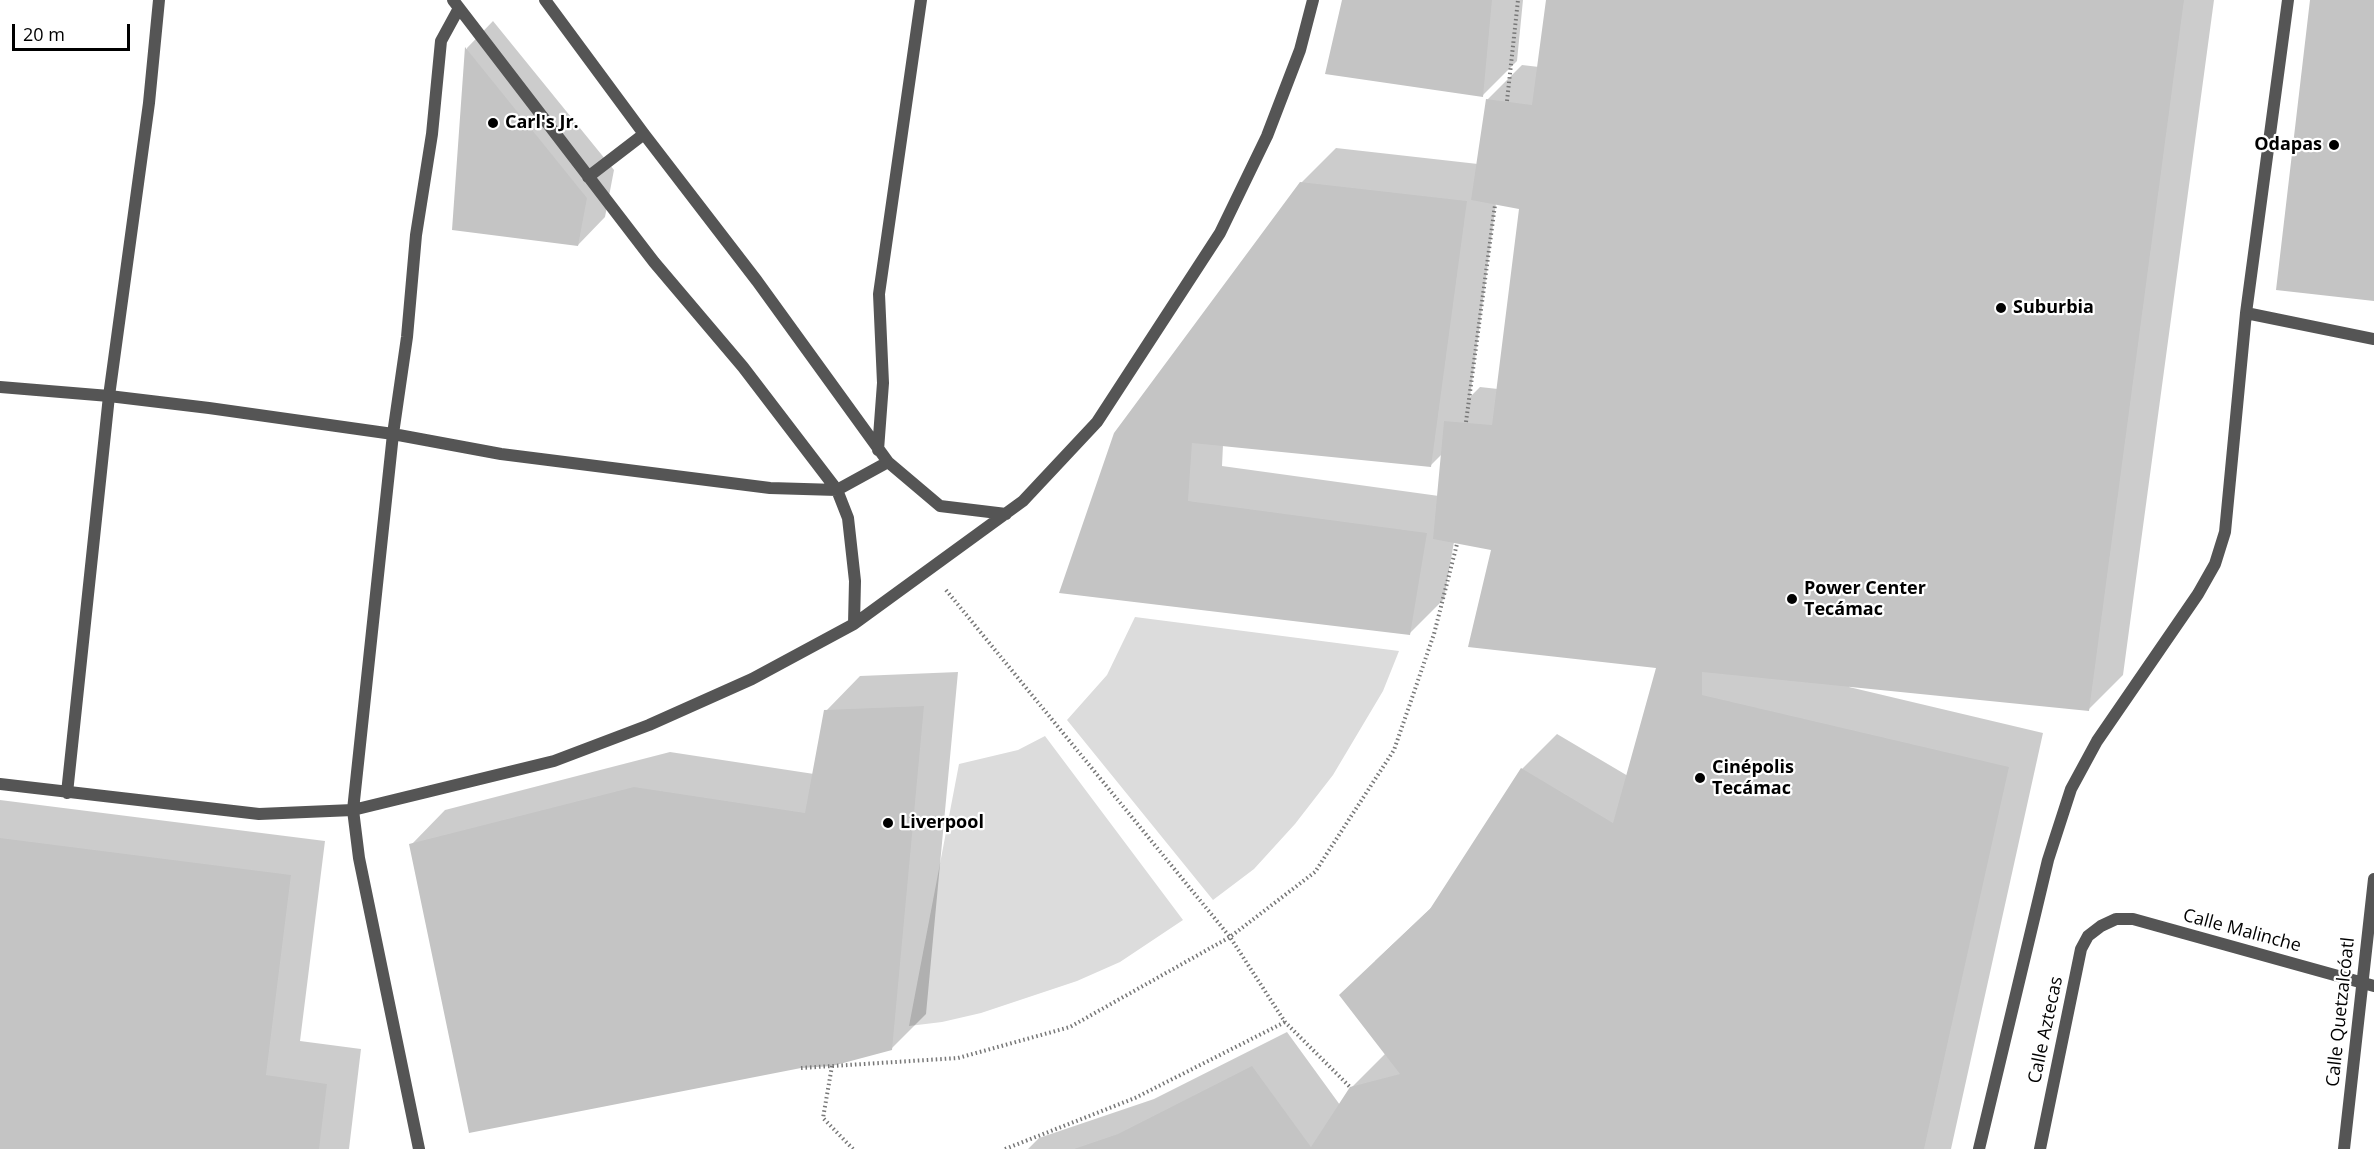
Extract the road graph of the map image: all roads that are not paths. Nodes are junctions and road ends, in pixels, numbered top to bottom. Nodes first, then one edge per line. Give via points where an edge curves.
1 (159, 0) edge
2 (921, 0) edge
3 (1313, 0) edge
4 (2288, 0) edge
5 (546, 1) edge
6 (456, 4) edge
7 (644, 134) junction
8 (588, 177) junction
9 (2246, 313) junction
10 (2374, 339) edge
11 (0, 387) edge
12 (110, 396) junction
13 (393, 434) junction
14 (878, 450) junction
15 (888, 462) junction
16 (837, 490) junction
17 (1006, 513) junction
18 (854, 624) junction
19 (0, 784) edge
20 (67, 793) junction
21 (353, 810) junction
22 (2374, 879) edge
23 (2101, 926) joint
24 (2361, 982) junction
25 (2374, 986) edge
26 (419, 1149) edge
27 (1979, 1149) edge
28 (2040, 1149) edge
29 (2344, 1149) edge

1 - 12 street
2 - 14 street via 879,294 883,383
3 - 17 street via 1300,50 1267,136 1220,233 1097,422 1023,501
4 - 9 street
5 - 7 street
6 - 8 street
6 - 13 street via 441,41
7 - 8 street
7 - 14 street via 757,280
8 - 16 street via 743,367
9 - 10 street
9 - 27 street via 2226,532 2215,564 2198,594 2097,741 2071,789 2049,860
11 - 12 street
12 - 13 street
12 - 20 street
13 - 16 street via 501,454 770,488
13 - 21 street
14 - 15 street
15 - 16 street
15 - 17 street via 940,506
16 - 18 street via 848,518 855,581
17 - 18 street
18 - 21 street via 752,679 649,725 554,761
19 - 20 street
20 - 21 street via 259,814
21 - 26 street via 359,858
22 - 24 street, Calle Quetzalcóatl
23 - 24 street, Calle Malinche via 2116,919 2133,919
23 - 28 street, Calle Aztecas via 2088,936 2081,949
24 - 25 street, Calle Malinche
24 - 29 street, Calle Quetzalcóatl

